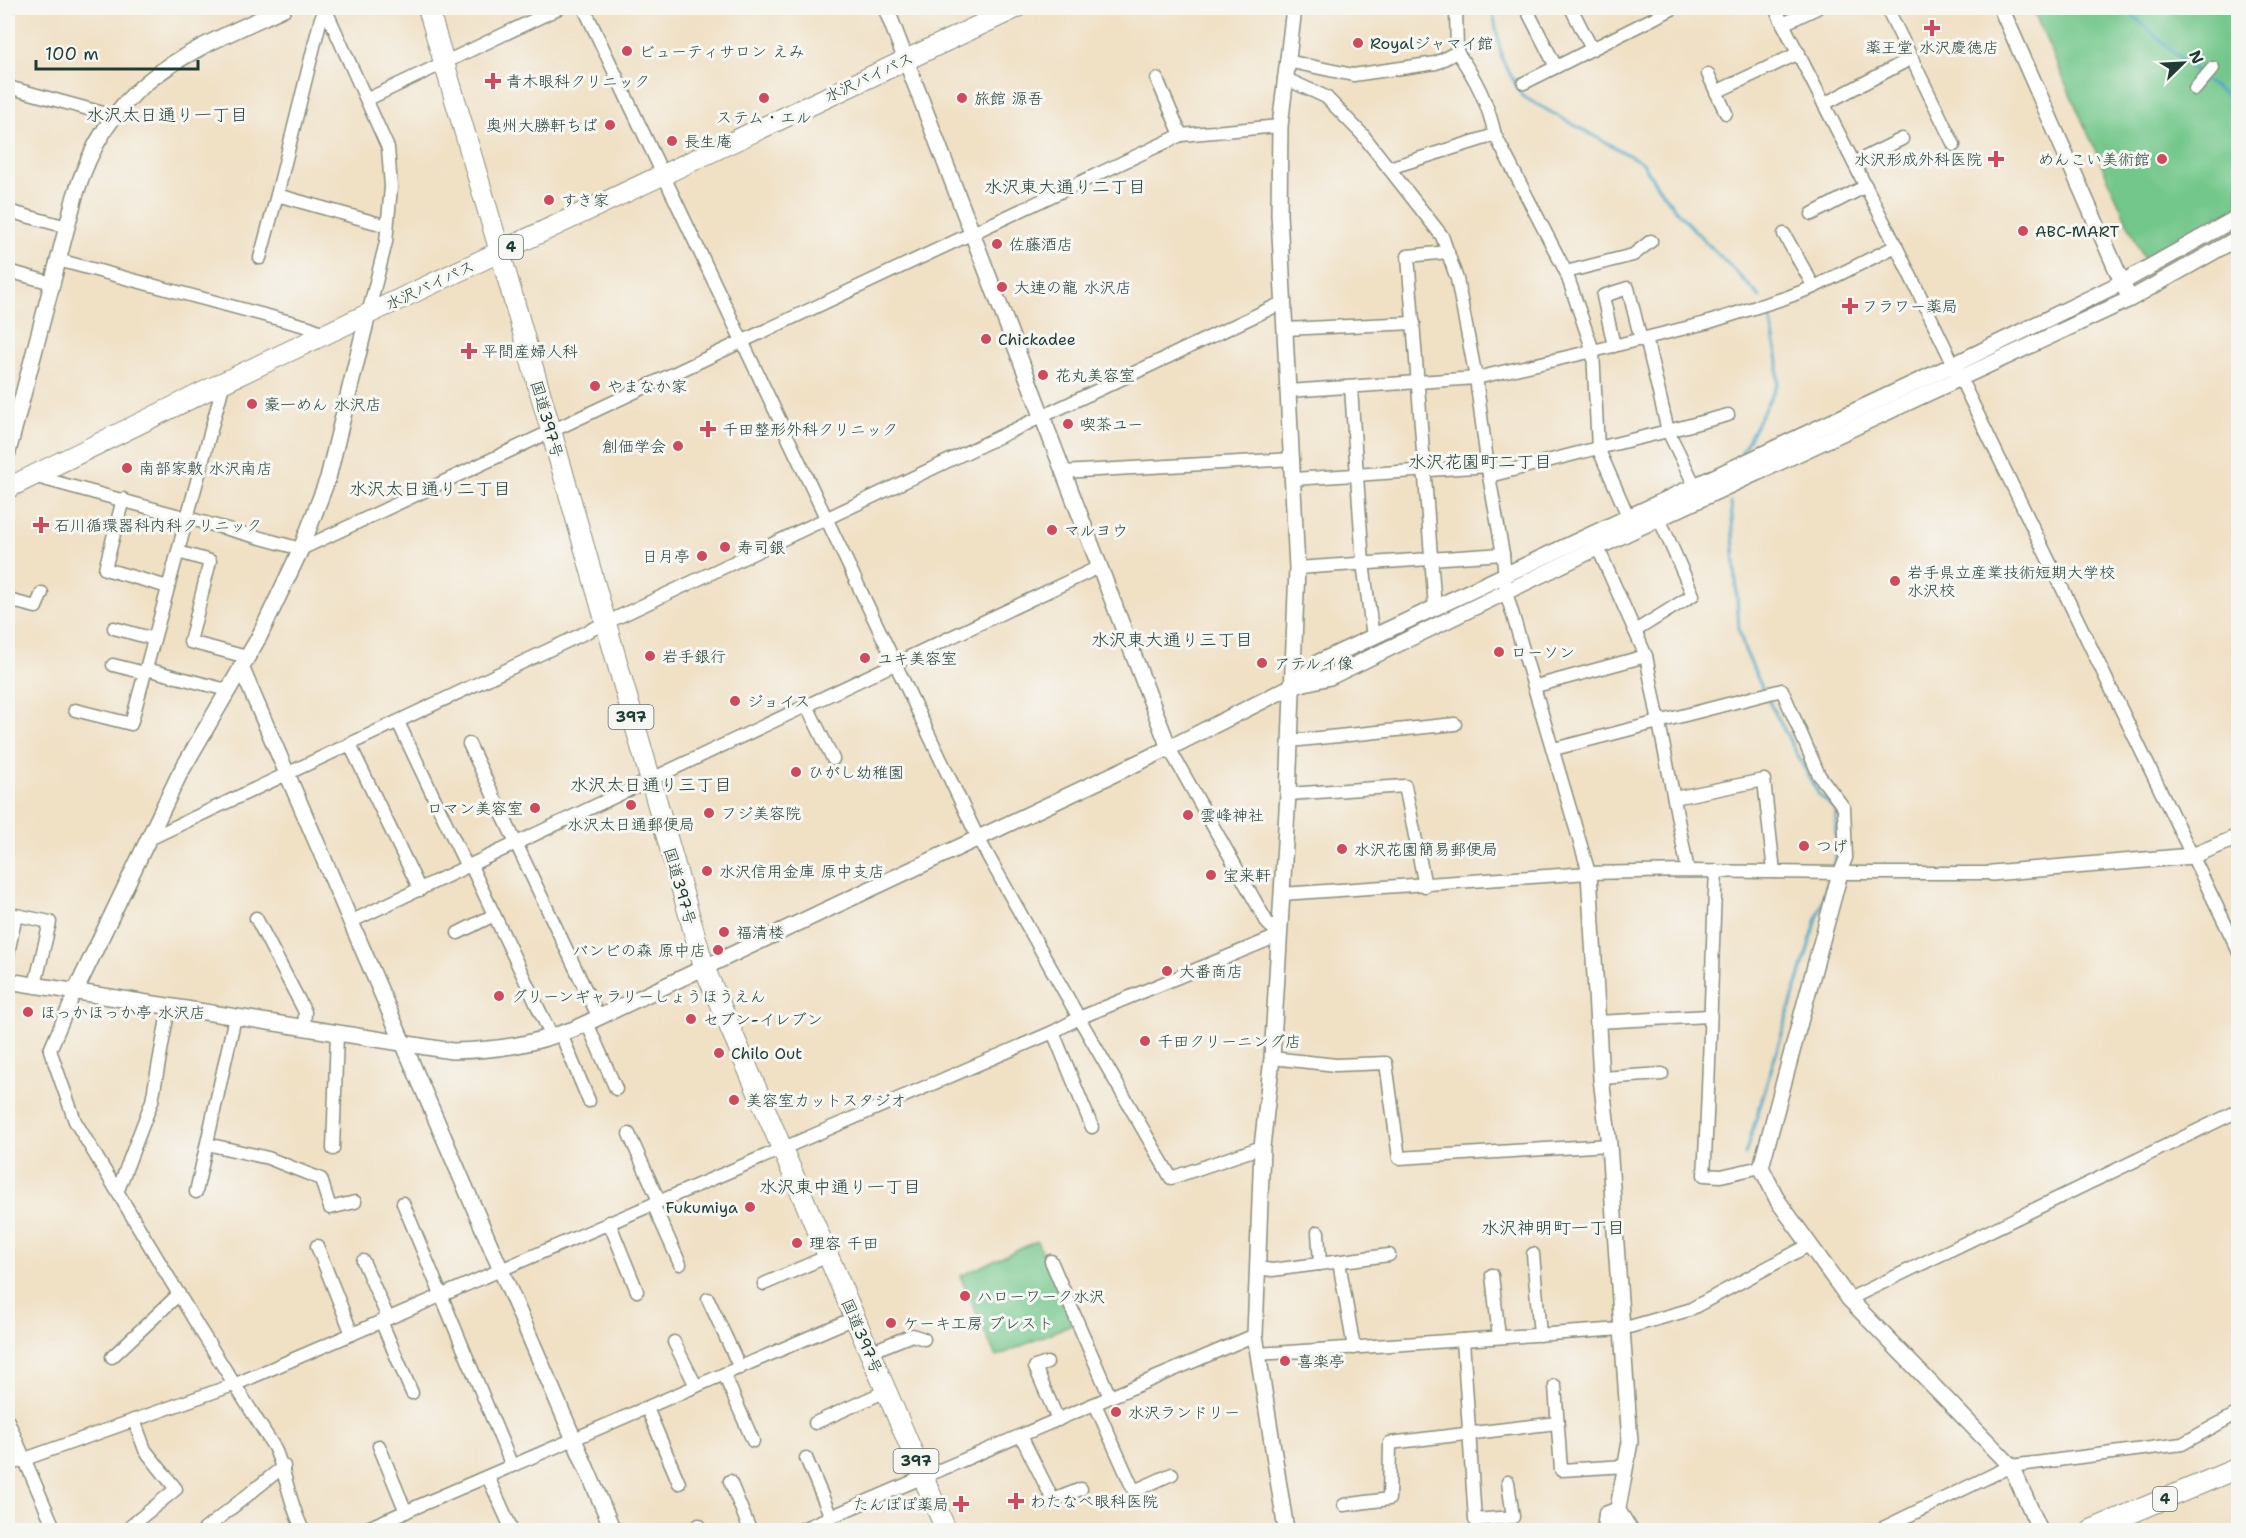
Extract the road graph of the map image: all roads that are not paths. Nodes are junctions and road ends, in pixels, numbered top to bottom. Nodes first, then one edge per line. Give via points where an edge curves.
1 (284, 8) edge
2 (428, 8) edge
3 (559, 8) edge
4 (584, 8) edge
5 (886, 8) edge
6 (1016, 8) edge
7 (1294, 8) edge
8 (1456, 8) edge
9 (1526, 8) edge
10 (1571, 8) edge
11 (1674, 8) edge
12 (1775, 8) edge
13 (1817, 8) edge
14 (1887, 8) edge
15 (2001, 8) edge
16 (326, 10) edge
17 (1783, 24) junction
18 (1592, 49) junction
19 (1457, 52) junction
20 (1798, 53) junction
21 (1912, 58) junction
22 (906, 60) junction
23 (1287, 61) junction
24 (444, 64) junction
25 (1556, 67) junction
26 (2211, 71) dead end
27 (1708, 74) dead end
28 (1284, 78) junction
29 (1157, 79) dead end
30 (1524, 83) dead end
31 (8, 87) edge
32 (2197, 88) dead end
33 (1716, 92) junction
34 (368, 99) junction
35 (1824, 104) junction
36 (1726, 113) dead end
37 (114, 116) junction
38 (1280, 126) junction
39 (1181, 135) junction
40 (1495, 135) junction
41 (1902, 139) dead end
42 (1954, 145) dead end
43 (1854, 163) junction
44 (1389, 168) junction
45 (662, 175) junction
46 (1866, 186) junction
47 (277, 195) junction
48 (8, 211) edge
49 (1812, 214) dead end
50 (2238, 217) edge
51 (387, 226) junction
52 (67, 227) junction
53 (972, 231) junction
54 (1784, 234) dead end
55 (2238, 238) edge
56 (1651, 241) dead end
57 (1896, 246) junction
58 (500, 252) junction
59 (1448, 252) junction
60 (260, 258) dead end
61 (58, 260) junction
62 (8, 271) edge
63 (1566, 272) junction
64 (2123, 282) junction
65 (52, 283) junction
66 (1814, 287) junction
67 (2130, 299) junction
68 (1284, 302) junction
69 (368, 314) junction
70 (1414, 323) junction
71 (1285, 329) junction
72 (326, 334) junction
73 (1644, 339) junction
74 (742, 340) junction
75 (1614, 346) junction
76 (1593, 351) junction
77 (1956, 371) junction
78 (1476, 378) junction
79 (224, 382) junction
80 (1419, 382) junction
81 (1351, 388) junction
82 (1288, 391) junction
83 (1728, 415) dead end
84 (1042, 416) junction
85 (1668, 431) junction
86 (550, 433) junction
87 (1598, 448) junction
88 (8, 452) edge
89 (1293, 459) junction
90 (1425, 471) junction
91 (1489, 471) junction
92 (1062, 472) junction
93 (1357, 475) junction
94 (32, 476) junction
95 (1294, 479) junction
96 (8, 488) edge
97 (1698, 492) junction
98 (123, 499) junction
99 (187, 517) junction
100 (826, 518) junction
101 (1659, 518) junction
102 (1632, 524) junction
103 (1598, 548) junction
104 (301, 549) junction
105 (178, 552) junction
106 (1503, 554) junction
107 (1431, 558) junction
108 (1363, 563) junction
109 (1099, 567) junction
110 (1298, 568) junction
111 (1505, 576) junction
112 (168, 586) junction
113 (1506, 592) junction
114 (42, 593) dead end
115 (8, 600) edge
116 (1435, 608) junction
117 (605, 625) junction
118 (114, 628) dead end
119 (1635, 631) junction
120 (1373, 637) junction
121 (154, 639) junction
122 (1646, 656) junction
123 (244, 662) junction
124 (896, 662) junction
125 (113, 665) dead end
126 (145, 671) junction
127 (1292, 686) junction
128 (1536, 686) junction
129 (227, 690) junction
130 (807, 706) junction
131 (75, 710) dead end
132 (1660, 721) junction
133 (398, 722) junction
134 (1455, 724) dead end
135 (1290, 741) junction
136 (469, 744) dead end
137 (350, 745) junction
138 (1169, 748) junction
139 (1554, 749) junction
140 (833, 759) dead end
141 (286, 775) junction
142 (650, 781) junction
143 (1288, 794) junction
144 (1674, 798) junction
145 (2238, 837) edge
146 (978, 838) junction
147 (147, 840) junction
148 (516, 844) junction
149 (2192, 855) junction
150 (469, 866) junction
151 (1688, 870) junction
152 (1716, 871) junction
153 (1774, 872) junction
154 (1589, 873) junction
155 (1840, 873) junction
156 (1992, 873) joint
157 (1425, 886) junction
158 (420, 890) junction
159 (1282, 894) junction
160 (494, 915) junction
161 (256, 918) dead end
162 (350, 922) junction
163 (458, 933) dead end
164 (1280, 935) junction
165 (2238, 950) edge
166 (8, 953) edge
167 (704, 967) junction
168 (8, 981) edge
169 (35, 986) junction
170 (75, 992) junction
171 (169, 1007) junction
172 (1709, 1016) junction
173 (235, 1017) junction
174 (1079, 1018) junction
175 (593, 1020) junction
176 (1597, 1022) junction
177 (304, 1028) junction
178 (1053, 1032) junction
179 (337, 1034) junction
180 (556, 1036) junction
181 (403, 1044) junction
182 (1272, 1058) junction
183 (1662, 1074) dead end
184 (1600, 1078) junction
185 (616, 1089) dead end
186 (589, 1101) dead end
187 (2238, 1111) edge
188 (1092, 1127) dead end
189 (629, 1134) dead end
190 (207, 1144) junction
191 (1609, 1145) junction
192 (1262, 1147) junction
193 (781, 1148) junction
194 (333, 1149) dead end
195 (1761, 1167) junction
196 (118, 1190) junction
197 (196, 1192) dead end
198 (355, 1202) dead end
199 (656, 1202) junction
200 (403, 1203) dead end
201 (609, 1222) junction
202 (1318, 1232) dead end
203 (1809, 1245) junction
204 (317, 1246) dead end
205 (1533, 1254) dead end
206 (1389, 1255) dead end
207 (828, 1256) junction
208 (363, 1261) dead end
209 (1051, 1261) dead end
210 (1339, 1262) junction
211 (680, 1264) dead end
212 (1320, 1264) junction
213 (1258, 1268) junction
214 (500, 1269) junction
215 (1492, 1275) dead end
216 (764, 1284) dead end
217 (637, 1291) dead end
218 (178, 1294) junction
219 (441, 1294) junction
220 (708, 1299) dead end
221 (1849, 1299) junction
222 (855, 1318) junction
223 (385, 1320) junction
224 (1622, 1329) junction
225 (352, 1334) junction
226 (1255, 1335) junction
227 (1540, 1335) junction
228 (1499, 1337) junction
229 (924, 1339) dead end
230 (1463, 1340) junction
231 (674, 1342) dead end
232 (1354, 1348) junction
233 (870, 1353) junction
234 (1258, 1354) junction
235 (112, 1357) dead end
236 (1047, 1363) dead end
237 (740, 1368) junction
238 (724, 1374) junction
239 (236, 1384) junction
240 (696, 1386) junction
241 (1555, 1386) dead end
242 (886, 1391) junction
243 (412, 1393) dead end
244 (1110, 1398) junction
245 (1095, 1404) junction
246 (647, 1408) junction
247 (2238, 1413) edge
248 (134, 1420) junction
249 (1058, 1420) junction
250 (8, 1421) edge
251 (814, 1423) dead end
252 (1557, 1423) junction
253 (1469, 1432) junction
254 (1021, 1436) junction
255 (574, 1439) junction
256 (753, 1441) dead end
257 (379, 1446) dead end
258 (806, 1458) dead end
259 (24, 1459) junction
260 (8, 1465) edge
261 (284, 1466) junction
262 (512, 1466) junction
263 (2012, 1466) junction
264 (1626, 1467) junction
265 (2238, 1468) edge
266 (1172, 1474) dead end
267 (488, 1477) junction
268 (924, 1477) junction
269 (730, 1481) dead end
270 (1508, 1482) dead end
271 (679, 1483) dead end
272 (1081, 1489) dead end
273 (1344, 1505) dead end
274 (1618, 1508) junction
275 (406, 1512) junction
276 (831, 1517) junction
277 (299, 1529) edge
278 (55, 1530) edge
279 (126, 1530) edge
280 (204, 1530) edge
281 (363, 1530) edge
282 (512, 1530) edge
283 (613, 1530) edge
284 (750, 1530) edge
285 (804, 1530) edge
286 (946, 1530) edge
287 (1285, 1530) edge
288 (1603, 1530) edge
289 (1616, 1530) edge
290 (1632, 1530) edge
291 (1879, 1530) edge
292 (2040, 1530) edge
293 (2091, 1530) edge

1 - 37 street via 169,64
2 - 24 highway, 国道397号 / 397
3 - 24 street
4 - 45 street
5 - 22 street
6 - 22 highway, 水沢バイパス / 4
7 - 23 street
8 - 19 street
9 - 25 street
10 - 18 street
11 - 18 street
12 - 17 street
13 - 17 street
14 - 21 street
15 - 64 street
16 - 34 street
16 - 47 street
17 - 20 street
18 - 25 street
19 - 23 street via 1436,63 1353,75
19 - 40 street via 1479,84
20 - 33 street
20 - 35 street
21 - 35 street
21 - 42 street
22 - 45 highway, 水沢バイパス / 4
22 - 53 street
23 - 28 street
24 - 34 street
24 - 58 highway, 国道397号 / 397
25 - 30 street
26 - 32 street
27 - 33 street
28 - 38 street
28 - 44 street via 1326,97
29 - 39 street
31 - 37 street
33 - 36 street
34 - 51 street via 388,148 392,187
35 - 43 street
37 - 52 street via 84,167
38 - 39 street
38 - 68 street
39 - 53 street
40 - 44 street
40 - 63 street
41 - 43 street
43 - 46 street
44 - 59 street via 1442,236
45 - 58 highway, 水沢バイパス / 4
45 - 74 street
46 - 49 street
46 - 57 street
47 - 51 street
47 - 60 street
48 - 52 street
50 - 64 street
51 - 69 street
52 - 61 street
53 - 74 street
53 - 84 street
54 - 66 street
55 - 67 street
56 - 63 street via 1633,255
57 - 66 street
57 - 77 street
58 - 69 highway, 水沢バイパス / 4
58 - 86 highway, 国道397号 / 397
59 - 70 street via 1408,256
59 - 78 street
61 - 65 street
61 - 72 street
62 - 65 street
63 - 76 street
64 - 67 street
64 - 77 street
65 - 88 street
66 - 73 street
67 - 77 street
68 - 71 street
68 - 84 street
69 - 72 highway, 水沢バイパス / 4
69 - 104 street via 328,478
70 - 71 street
70 - 80 street
71 - 82 street
72 - 79 highway, 水沢バイパス / 4
73 - 75 street
73 - 75 street via 1628,288 1603,296
73 - 85 street
74 - 86 street
74 - 100 street
75 - 76 street
76 - 78 street
76 - 87 street
77 - 97 street
77 - 149 street
78 - 80 street
78 - 91 street
79 - 94 highway, 水沢バイパス / 4
79 - 99 street
80 - 81 street
80 - 90 street
81 - 82 street
81 - 93 street
82 - 89 street
83 - 85 street
84 - 92 street
84 - 100 street
85 - 87 street
85 - 97 street
86 - 104 street
86 - 117 highway, 国道397号 / 397
87 - 91 street
87 - 102 street
89 - 92 street
89 - 95 street
90 - 91 street
90 - 93 street
90 - 107 street
91 - 106 street
92 - 109 street
93 - 95 street
93 - 108 street
94 - 96 highway, 水沢バイパス / 4
94 - 98 street
95 - 110 street
97 - 101 street
97 - 102 street
98 - 99 street
98 - 112 street via 105,569
99 - 104 street
99 - 105 street
100 - 117 street
100 - 124 street
101 - 102 street
101 - 119 street via 1693,595
102 - 103 street
102 - 111 street
103 - 113 street
103 - 119 street
104 - 123 street
105 - 112 street
105 - 123 street via 210,561 190,642
106 - 107 street
106 - 111 street
107 - 108 street
107 - 116 street
108 - 110 street
108 - 120 street
109 - 124 street
109 - 138 street
110 - 127 street
111 - 113 street
111 - 116 street
112 - 121 street
113 - 127 street via 1330,677
113 - 128 street
114 - 115 street via 36,607
116 - 120 street
117 - 133 street
117 - 142 highway, 国道397号 / 397
118 - 121 street
119 - 122 street
120 - 127 street via 1319,662
121 - 126 street
122 - 128 street
122 - 132 street
123 - 129 street
123 - 141 street
124 - 130 street
124 - 146 street
125 - 126 street
126 - 129 street
126 - 131 street via 131,724
127 - 135 street
127 - 138 street
128 - 139 street
129 - 147 street
130 - 140 street
130 - 142 street
132 - 139 street
132 - 144 street
132 - 155 street via 1782,690 1819,775 1844,808 1846,858
133 - 137 street
133 - 150 street
134 - 135 street
135 - 143 street
136 - 148 street
137 - 141 street
137 - 158 street
138 - 146 street
138 - 164 street via 1269,924
139 - 154 street
141 - 147 street
141 - 162 street
142 - 148 street
142 - 167 highway, 国道397号 / 397
143 - 157 street via 1405,786
143 - 159 street
144 - 151 street
144 - 153 street via 1764,780
145 - 149 street
146 - 167 street
146 - 174 street
147 - 170 street
148 - 150 street
148 - 175 street
149 - 156 street
149 - 165 street
150 - 158 street
150 - 160 street
151 - 152 street
151 - 154 street
152 - 153 street
152 - 172 street
153 - 155 street
154 - 157 street
154 - 176 street
155 - 156 street
155 - 195 street
157 - 159 street
158 - 162 street
159 - 164 street
160 - 163 street
160 - 180 street
161 - 177 street via 305,1012
162 - 181 street
164 - 174 street
164 - 182 street
166 - 169 street via 16,915 50,922
167 - 175 street
167 - 193 highway, 国道397号 / 397
168 - 169 street
169 - 170 street
170 - 171 street
170 - 196 street via 50,1050 75,1121
171 - 173 street
171 - 196 street via 152,1101
172 - 176 street
172 - 195 street via 1711,1058 1704,1174 1721,1176
173 - 177 street
173 - 190 street
174 - 178 street
174 - 192 street via 1171,1178
175 - 180 street
175 - 185 street
176 - 184 street
177 - 179 street
178 - 188 street
178 - 193 street
179 - 181 street
179 - 194 street
180 - 181 street via 499,1050
180 - 186 street
181 - 214 street
182 - 191 street via 1336,1065 1386,1064 1399,1158
182 - 192 street
183 - 184 street
184 - 191 street
187 - 221 street
189 - 199 street
190 - 197 street
190 - 198 street via 268,1158 321,1179 330,1208
191 - 224 street
192 - 213 street
193 - 199 street
193 - 207 highway, 国道397号 / 397
195 - 203 street via 1778,1201
196 - 218 street
199 - 201 street
199 - 211 street
200 - 219 street
201 - 214 street
201 - 217 street
202 - 212 street
203 - 221 street
203 - 224 street via 1689,1310
204 - 225 street
205 - 227 street
206 - 210 street
207 - 216 street
207 - 222 highway, 国道397号 / 397
208 - 223 street
209 - 244 street
210 - 212 street
210 - 232 street
212 - 213 street
213 - 226 street
214 - 219 street
214 - 255 street
215 - 228 street
218 - 235 street
218 - 239 street
219 - 223 street
219 - 262 street
220 - 237 street
221 - 263 street
222 - 233 highway, 国道397号 / 397
222 - 237 street
223 - 225 street
223 - 243 street
224 - 227 street
224 - 264 street via 1630,1442
225 - 239 street
226 - 234 street
226 - 244 street
227 - 228 street
228 - 230 street
229 - 233 street via 912,1335
230 - 232 street
230 - 253 street
231 - 240 street
232 - 234 street
233 - 242 highway, 国道397号 / 397
234 - 287 street
236 - 249 street via 1035,1367
237 - 238 street
238 - 240 street
238 - 256 street
239 - 248 street
239 - 261 street
240 - 246 street
241 - 252 street
242 - 251 street
242 - 268 highway, 国道397号 / 397
244 - 245 street
245 - 249 street
245 - 266 street via 1134,1491
246 - 255 street
246 - 271 street
247 - 263 street via 2182,1444
248 - 259 street
248 - 279 street via 145,1450 176,1489
249 - 254 street
250 - 259 street
252 - 253 street
252 - 264 street via 1561,1470
253 - 270 street via 1475,1520 1513,1517
253 - 273 street via 1390,1443 1389,1499
254 - 268 street
254 - 272 street via 1053,1500
255 - 262 street
255 - 283 street
257 - 275 street
258 - 276 street
259 - 260 street
259 - 278 street
261 - 277 street
261 - 280 street
262 - 267 street
263 - 291 street
263 - 292 street
264 - 274 street
265 - 293 highway, 4
267 - 275 street
267 - 282 street
268 - 276 street
268 - 286 highway, 国道397号 / 397
269 - 284 street
274 - 288 street via 1605,1513
274 - 289 street
274 - 290 street
275 - 281 street
276 - 285 street

